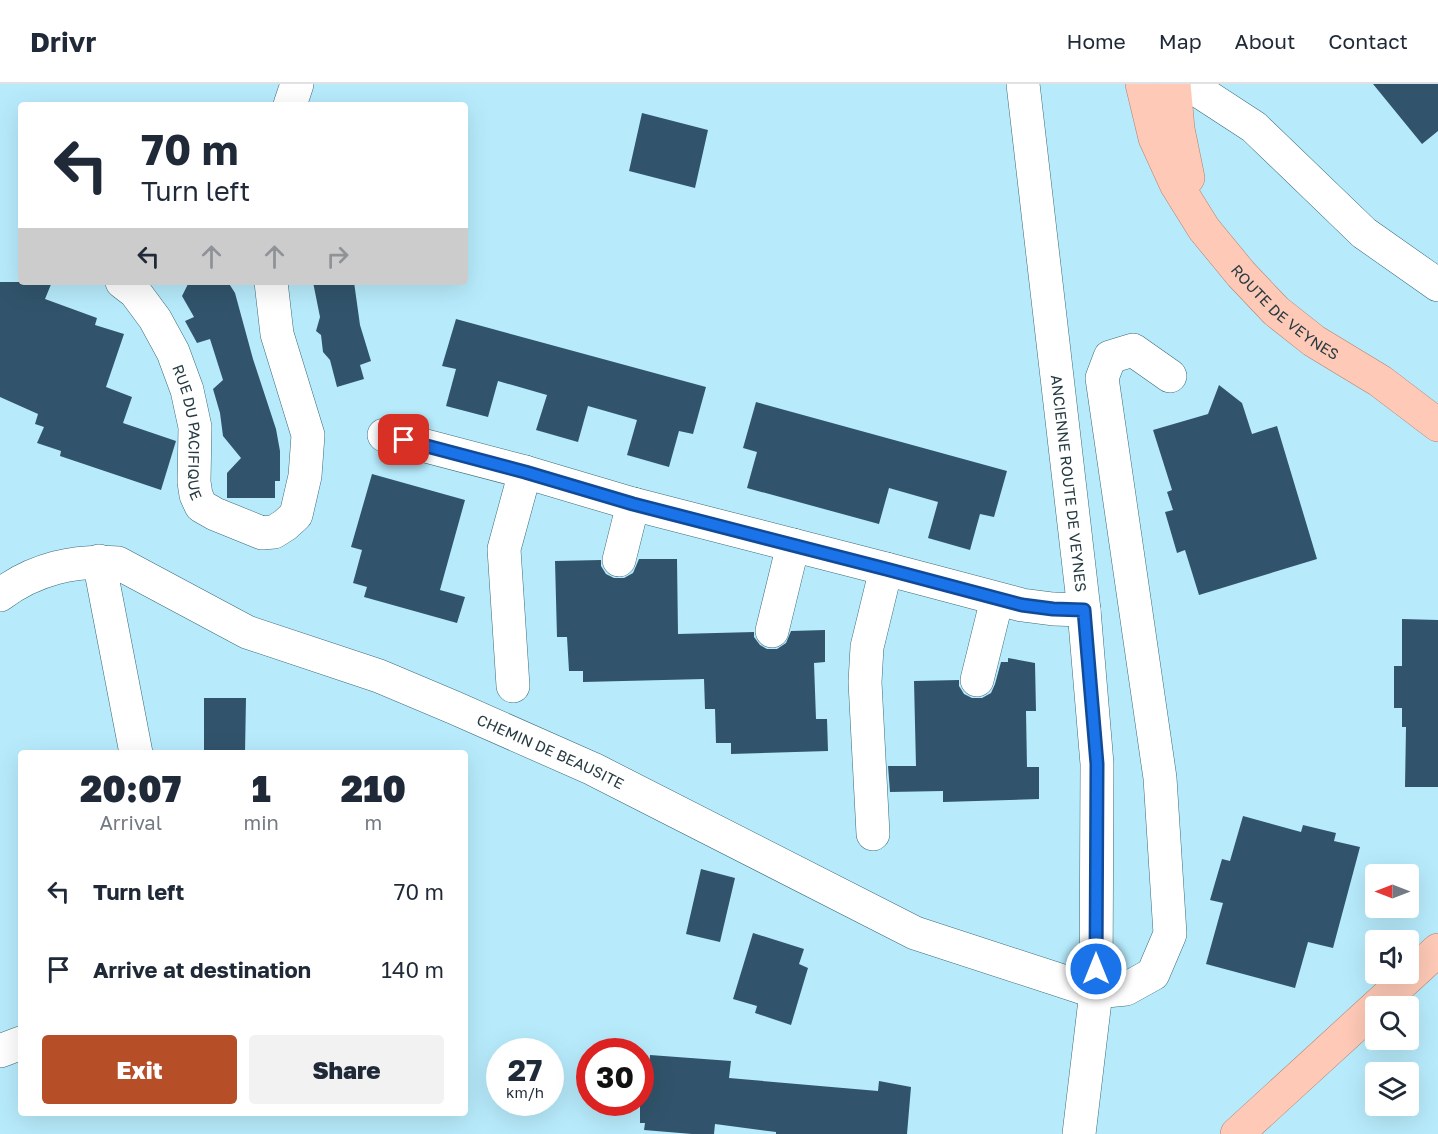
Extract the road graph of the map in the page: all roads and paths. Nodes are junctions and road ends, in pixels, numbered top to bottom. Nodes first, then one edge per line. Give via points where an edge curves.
1 (297, 84) edge
2 (1023, 84) edge
3 (1142, 84) edge
4 (1174, 84) edge
5 (1188, 84) edge
6 (291, 102) edge
7 (1204, 229) junction
8 (126, 285) edge
9 (272, 285) edge
10 (1438, 285) edge
11 (1170, 376) dead end
12 (1380, 381) junction
13 (1438, 405) edge
14 (1438, 425) edge
15 (384, 435) dead end
16 (525, 472) junction
17 (633, 504) junction
18 (793, 545) junction
19 (619, 560) dead end
20 (99, 561) junction
21 (886, 569) junction
22 (0, 595) edge
23 (997, 598) junction
24 (1084, 610) junction
25 (772, 631) dead end
26 (977, 680) dead end
27 (513, 686) dead end
28 (135, 750) edge
29 (873, 834) dead end
30 (1437, 955) edge
31 (1096, 992) junction
32 (18, 1044) edge
33 (0, 1051) edge
34 (1079, 1134) edge
35 (1237, 1134) edge

1 - 6 street
2 - 24 street, ANCIENNE ROUTE DE VEYNES
3 - 7 main road, ROUTE DE VEYNES via 1155,138 1176,184
4 - 7 main road, ROUTE DE VEYNES via 1185,163
5 - 10 street via 1254,127 1364,233
7 - 12 main road, ROUTE DE VEYNES via 1276,311 1314,341
8 - 9 street, RUE DU PACIFIQUE via 155,319 187,390 195,427 194,482 201,506 262,533 274,532 296,514 305,476 308,435 277,334
11 - 31 street via 1133,350 1110,357 1102,378 1160,778 1170,934 1153,974 1126,989
12 - 13 main road, ROUTE DE VEYNES
12 - 14 main road, ROUTE DE VEYNES
15 - 16 street
16 - 17 street
16 - 27 street via 504,549
17 - 18 street
17 - 19 street
18 - 21 street
18 - 25 street
20 - 22 street, CHEMIN DE BEAUSITE via 57,566
20 - 28 street
20 - 31 street, CHEMIN DE BEAUSITE via 118,563 247,632 379,676 593,769 915,933
21 - 23 street
21 - 29 street via 866,658
23 - 24 street via 1022,605
23 - 26 street
24 - 31 street, ANCIENNE ROUTE DE VEYNES via 1097,764
30 - 35 main road
31 - 34 street, ANCIENNE ROUTE DE VEYNES
32 - 33 street

